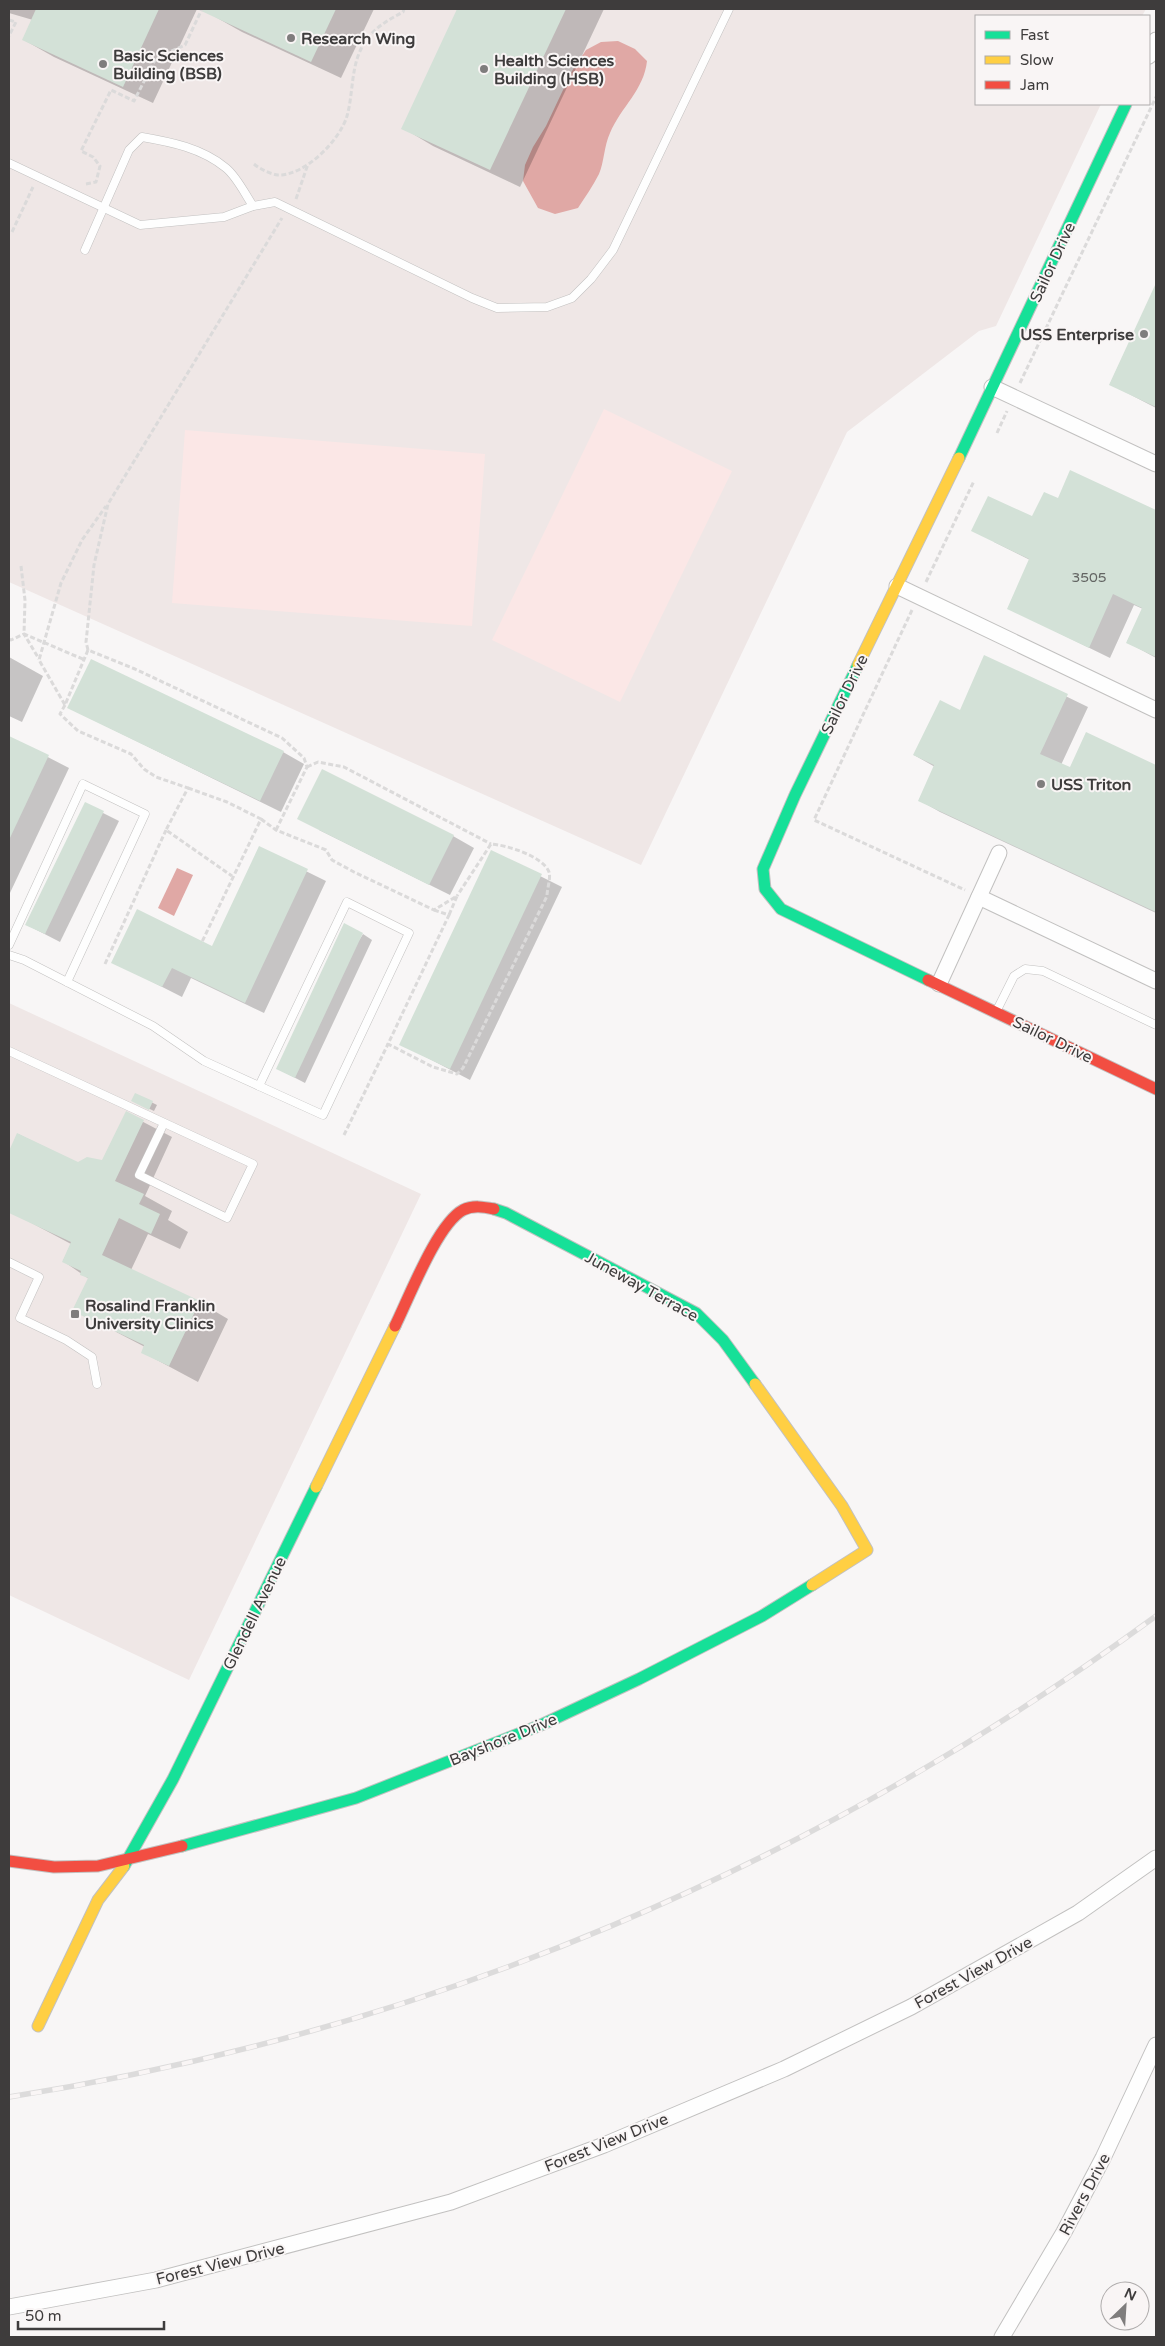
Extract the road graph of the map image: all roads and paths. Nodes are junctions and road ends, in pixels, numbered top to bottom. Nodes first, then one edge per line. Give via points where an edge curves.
1 (202, 9) edge
2 (404, 9) edge
3 (729, 9) edge
4 (9, 20) edge
5 (9, 36) edge
6 (1156, 40) edge
7 (1150, 55) edge
8 (1156, 97) edge
9 (1126, 105) edge
10 (9, 163) edge
11 (254, 164) dead end
12 (308, 164) junction
13 (84, 185) dead end
14 (252, 206) junction
15 (104, 209) junction
16 (289, 209) junction
17 (85, 250) dead end
18 (992, 387) junction
19 (1014, 397) junction
20 (993, 440) dead end
21 (1156, 464) edge
22 (976, 475) dead end
23 (108, 504) junction
24 (21, 566) dead end
25 (897, 586) junction
26 (919, 597) junction
27 (24, 634) junction
28 (9, 639) edge
29 (44, 644) junction
30 (88, 650) junction
31 (39, 660) junction
32 (85, 660) junction
33 (65, 705) junction
34 (1156, 710) edge
35 (307, 767) junction
36 (188, 788) junction
37 (261, 819) junction
38 (166, 830) junction
39 (276, 830) junction
40 (491, 844) junction
41 (999, 853) dead end
42 (232, 876) junction
43 (457, 896) junction
44 (979, 897) junction
45 (434, 910) junction
46 (449, 915) junction
47 (9, 944) edge
48 (201, 944) dead end
49 (9, 955) edge
50 (105, 964) dead end
51 (1156, 981) edge
52 (67, 982) junction
53 (939, 984) junction
54 (996, 1012) junction
55 (1156, 1025) edge
56 (388, 1044) junction
57 (9, 1051) edge
58 (259, 1086) junction
59 (1156, 1089) edge
60 (164, 1123) junction
61 (344, 1134) dead end
62 (473, 1207) joint
63 (9, 1262) edge
64 (97, 1384) dead end
65 (810, 1462) joint
66 (1156, 1858) edge
67 (9, 1861) edge
68 (128, 1861) junction
69 (38, 2026) dead end
70 (1156, 2046) edge
71 (9, 2308) edge
72 (1002, 2337) edge

1 - 13 path via 185,45 156,58 134,101 111,90 81,151 93,157 100,166 96,182
2 - 12 path via 370,34 360,50 346,118 332,144
3 - 16 lane via 614,250 572,298 547,307 497,308
4 - 5 path via 16,22
6 - 7 street
8 - 19 path
9 - 18 street, Sailor Drive
10 - 15 lane
11 - 12 path via 277,175
12 - 16 path via 297,198
14 - 15 lane via 224,217 140,225
14 - 15 lane via 227,168 175,143 142,137 129,150
14 - 16 lane via 275,202
15 - 17 lane
16 - 23 path
18 - 19 street
18 - 25 street, Sailor Drive
19 - 20 path
19 - 21 street
22 - 26 path
23 - 29 path via 82,540 61,583 50,613
23 - 30 path via 94,565 86,642
24 - 27 path
25 - 26 street
25 - 53 street, Sailor Drive via 795,795 763,869 765,889 781,909
26 - 34 street
26 - 44 path via 814,820
27 - 28 path
27 - 29 path
27 - 31 path
29 - 31 path
29 - 32 path
30 - 32 path
30 - 35 path via 282,738 304,758
31 - 33 path
32 - 33 path
33 - 36 path via 60,714 78,731 126,751 156,777
35 - 39 path
35 - 40 path via 318,762 344,767
36 - 37 path
36 - 38 path
37 - 39 path
37 - 42 path
38 - 42 path
38 - 50 path
39 - 45 path via 326,850 332,860
40 - 43 path
40 - 56 path via 506,845 543,863 550,874 546,896 463,1068 457,1074 448,1073
41 - 44 street
42 - 48 path
43 - 45 path
43 - 46 path
44 - 51 street
44 - 53 street
45 - 46 path
46 - 56 path
47 - 52 lane via 84,784 145,814
49 - 52 lane
52 - 58 lane via 153,1026 204,1061
53 - 54 street, Sailor Drive
54 - 55 lane via 1014,976 1025,969 1043,971
54 - 59 street, Sailor Drive
56 - 61 path
57 - 60 lane
58 - 58 lane via 323,1115 409,934 347,902
60 - 60 lane via 139,1175 227,1218 253,1164
62 - 65 street, Juneway Terrace via 483,1205 506,1213 696,1313 723,1340
62 - 68 street, Glendell Avenue via 458,1212 442,1230 173,1779
63 - 64 lane via 39,1276 20,1318 92,1356
65 - 68 street, Bayshore Drive via 842,1506 867,1550 762,1616 541,1725 356,1798
66 - 71 street, Forest View Drive via 1078,1913 911,2008 784,2069 604,2144 451,2202 156,2280
67 - 68 street, Bayshore Drive via 51,1868 112,1865
68 - 69 street, Glendell Avenue via 98,1900
70 - 72 street, Rivers Drive via 1064,2232

